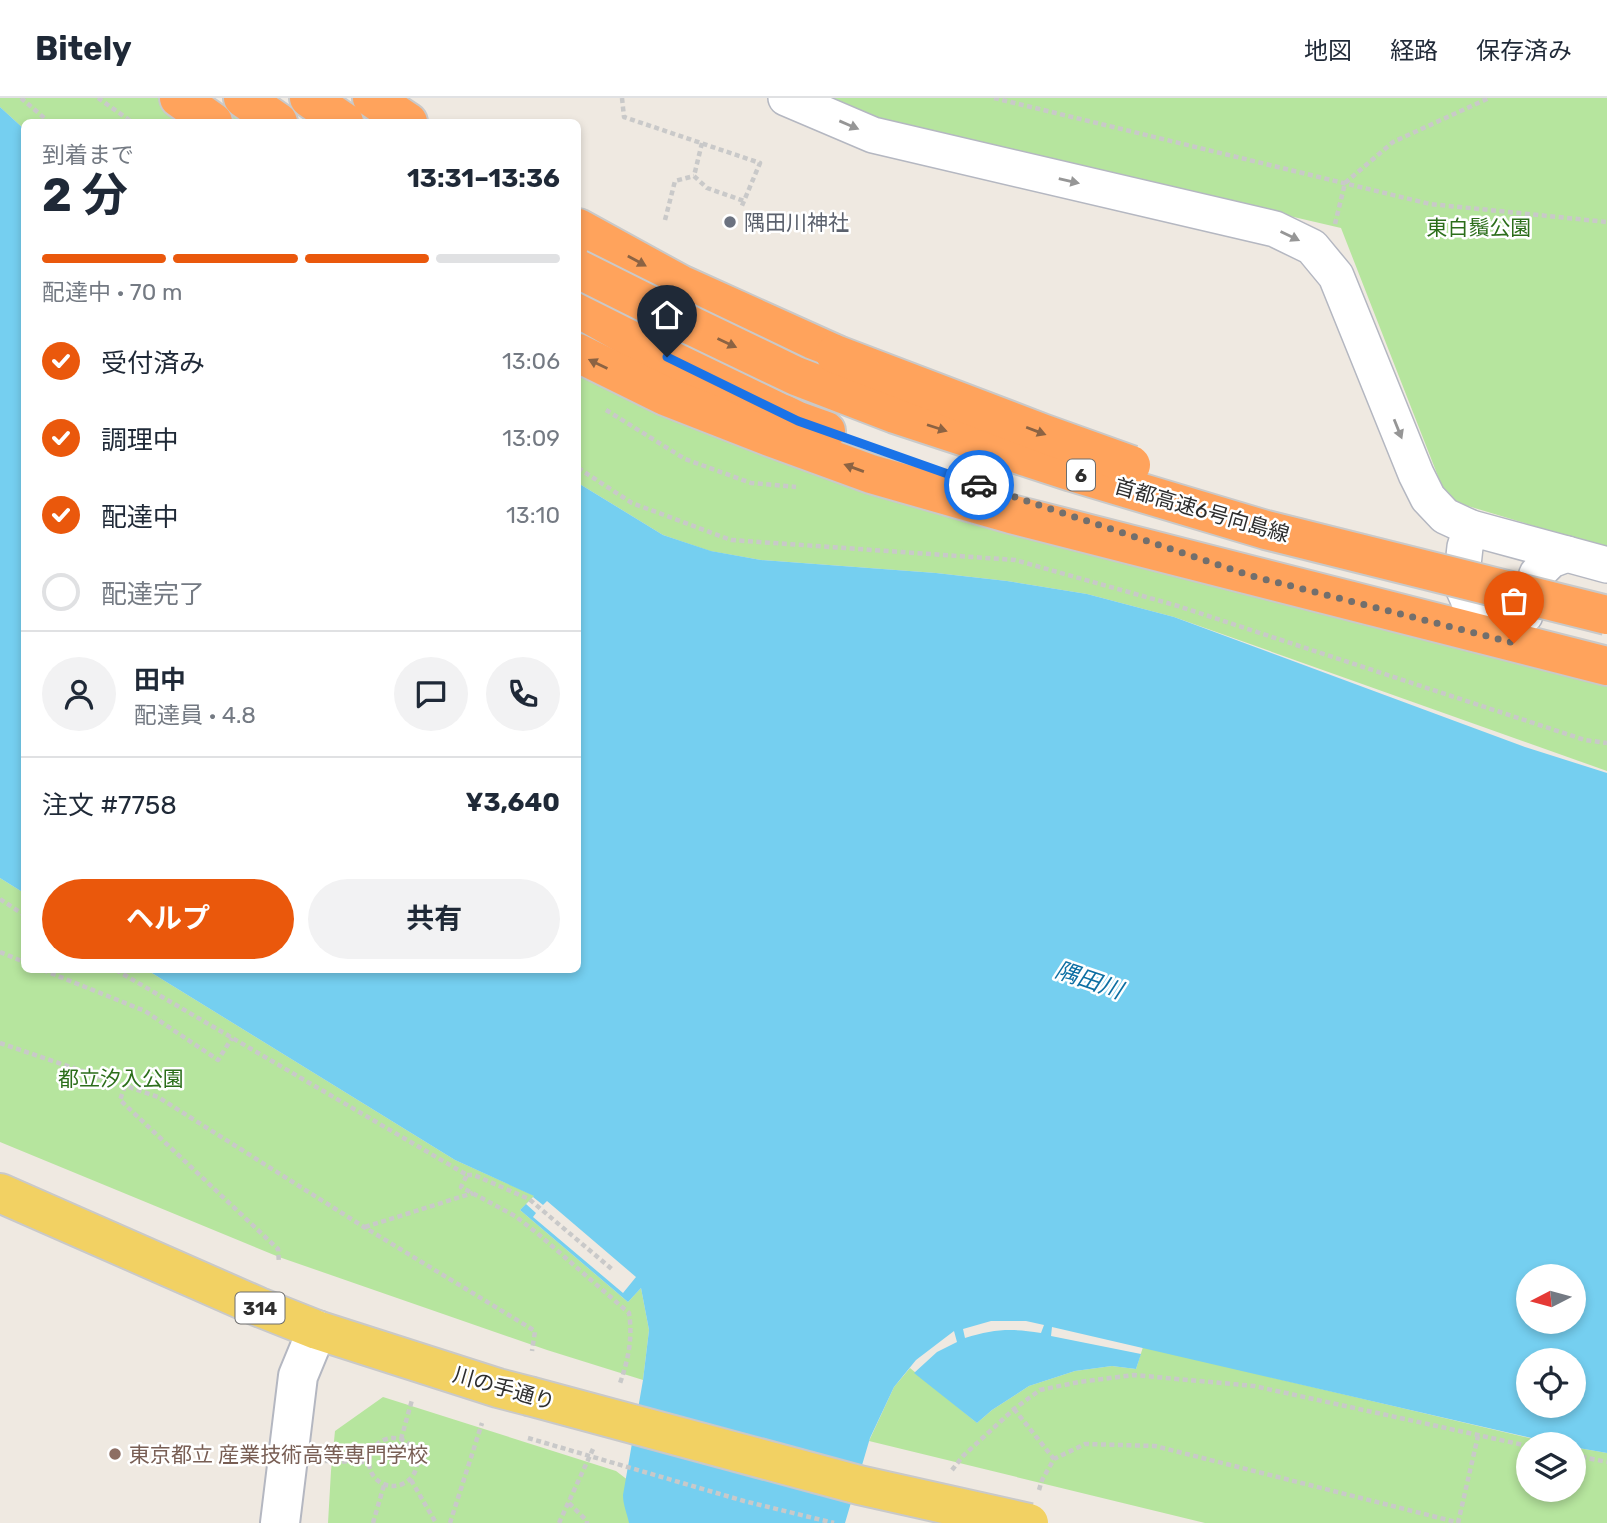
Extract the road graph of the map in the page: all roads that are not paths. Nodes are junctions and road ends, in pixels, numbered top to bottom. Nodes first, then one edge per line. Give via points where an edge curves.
1 (179, 98) edge
2 (243, 98) edge
3 (309, 98) edge
4 (372, 98) edge
5 (786, 98) edge
6 (209, 119) edge
7 (274, 119) edge
8 (340, 119) edge
9 (404, 119) edge
10 (581, 230) edge
11 (581, 271) edge
12 (581, 310) edge
13 (581, 355) edge
14 (1471, 528) junction
15 (1567, 554) junction
16 (1607, 565) edge
17 (1252, 576) junction
18 (1569, 605) junction
19 (1607, 615) edge
20 (1607, 666) edge
21 (0, 1193) edge
22 (317, 1330) junction
23 (1033, 1508) edge
24 (280, 1523) edge

1 - 6 highway
2 - 7 highway
3 - 8 highway
4 - 9 highway
5 -> 14 street via 873,135 1275,229 1312,247 1336,276 1428,498 1445,516
10 -> 18 highway, bridge via 680,284 823,348 1029,428 1267,513
11 -> 18 highway, 首都高速6号向島線 / 6, bridge via 796,376 895,414 1266,530
12 - 17 highway via 798,421
17 -> 13 highway via 871,474 664,396
14 - 15 street
14 - 15 street via 1461,583 1475,615 1505,625 1525,615 1537,574 1550,560
15 - 16 street
17 - 20 highway
18 - 19 highway, 首都高速6号向島線 / 6, bridge
21 - 22 main road, 川の手通り / 314
22 - 23 main road, 川の手通り / 314, bridge via 498,1388 859,1485
22 - 24 street via 298,1376

